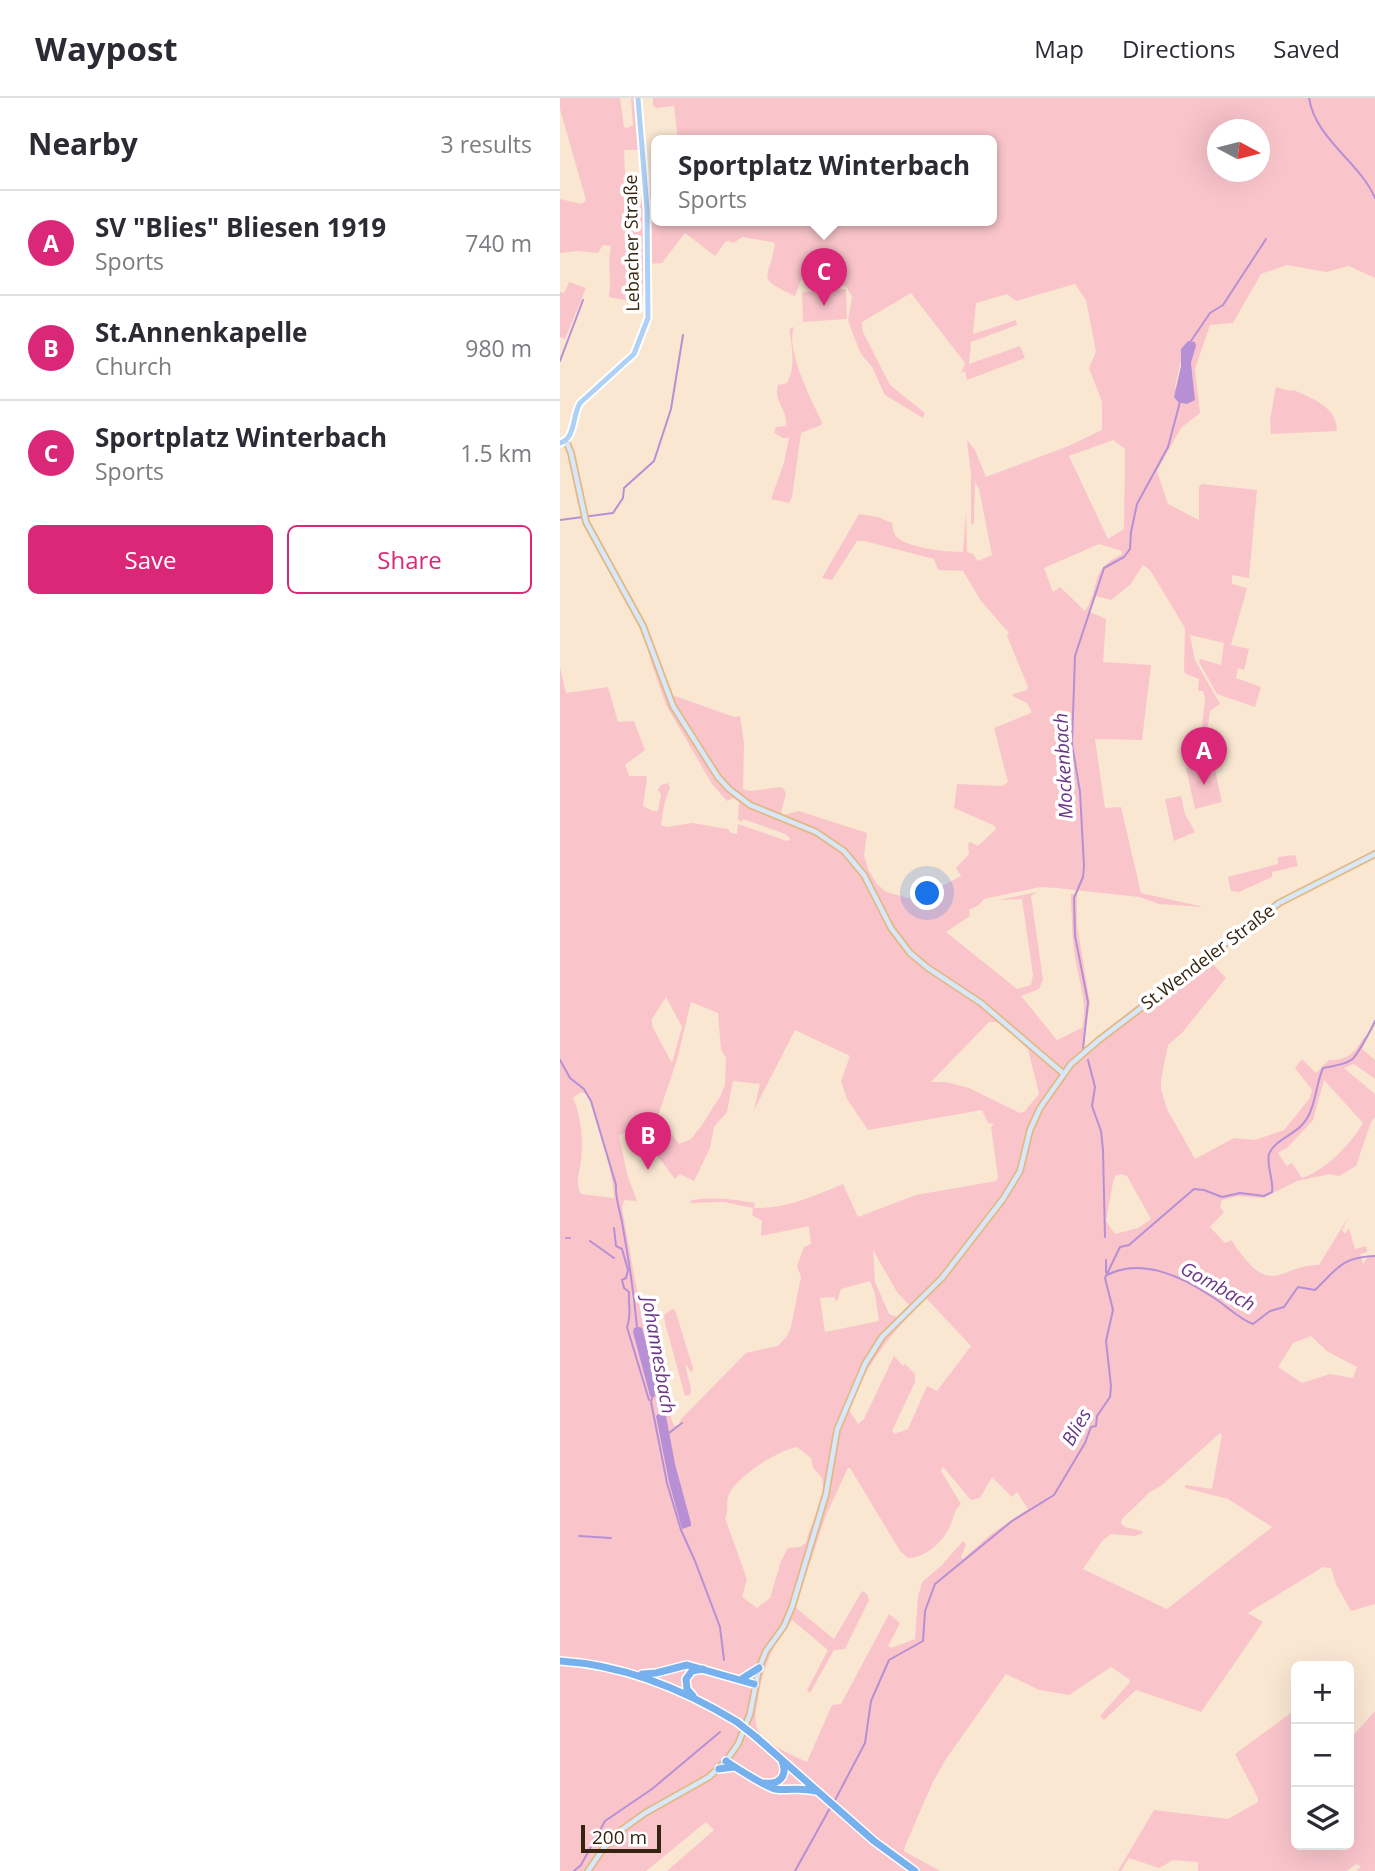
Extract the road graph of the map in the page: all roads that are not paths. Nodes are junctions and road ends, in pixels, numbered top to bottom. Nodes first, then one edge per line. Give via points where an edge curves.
1 (638, 98) edge
2 (563, 442) edge
3 (1375, 854) edge
4 (1072, 1064) junction
5 (1053, 1065) junction
6 (1064, 1074) junction
7 (560, 1661) edge
8 (758, 1668) junction
9 (704, 1669) junction
10 (630, 1673) junction
11 (741, 1678) junction
12 (755, 1682) junction
13 (696, 1698) junction
14 (780, 1757) junction
15 (727, 1760) junction
16 (736, 1767) junction
17 (719, 1769) junction
18 (763, 1783) junction
19 (819, 1793) junction
20 (588, 1871) edge
21 (915, 1871) edge

1 - 2 main road, Lebacher Straße via 647,209 648,318 634,354 578,406 570,436
2 - 5 main road via 571,453 586,522 640,619 673,706 724,784 750,804 811,830 844,851 860,869 891,928 910,953 981,1003
3 - 4 main road, St.Wendeler Straße via 1273,907
4 - 5 main road
4 - 6 main road, St.Wendeler Straße
5 - 6 main road
6 - 8 main road, St.Wendeler Straße via 1035,1118 1020,1171 1008,1192 942,1278 882,1337 865,1364 837,1430 826,1494 792,1606
7 - 10 highway
8 - 11 highway
8 - 12 main road, St.Wendeler Straße
9 - 10 highway via 687,1665 650,1674
9 - 11 highway
9 - 13 highway via 692,1671 686,1679 687,1689
10 - 13 highway
11 - 12 highway
12 - 15 main road, St.Wendeler Straße via 746,1729
13 - 14 highway, bridge via 737,1722
14 - 18 highway via 784,1775 778,1782
14 - 19 highway
15 - 16 highway
15 - 17 main road, St.Wendeler Straße
16 - 17 highway
16 - 18 highway
17 - 20 main road, St.Wendeler Straße via 632,1822 603,1849
18 - 19 highway
19 - 21 highway

